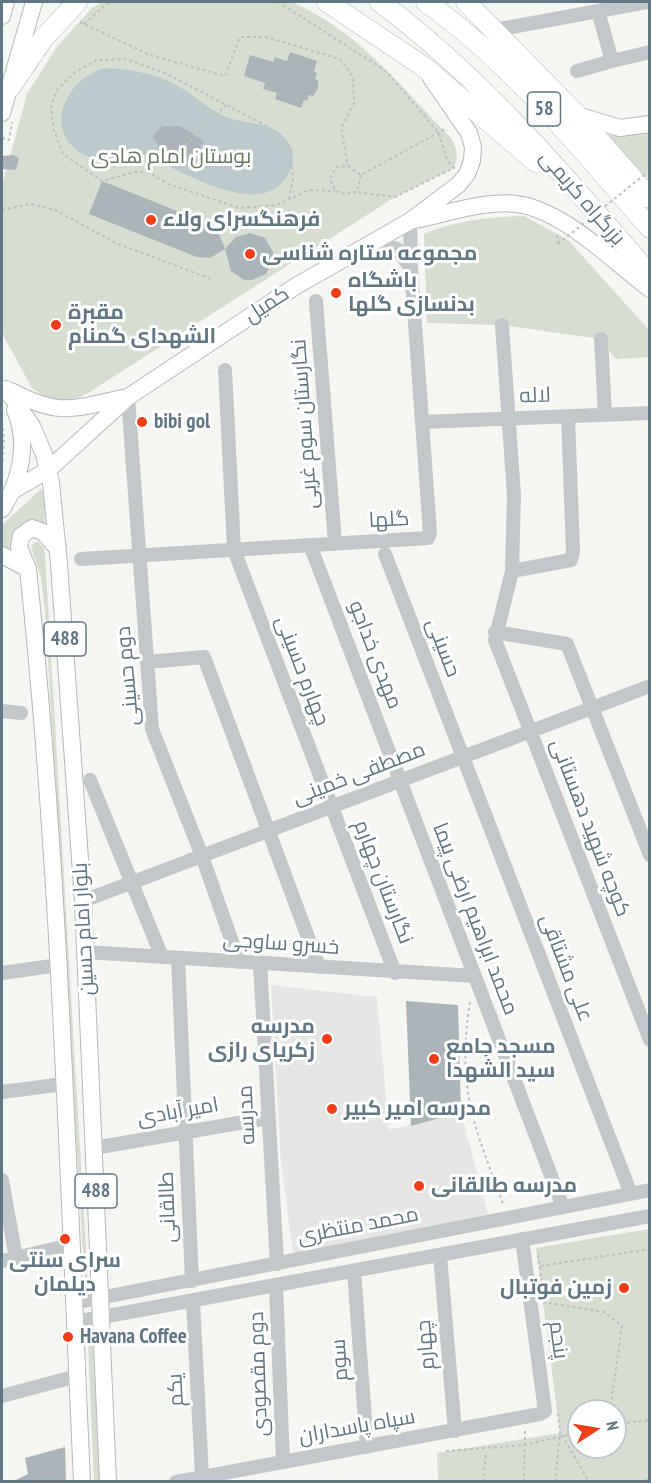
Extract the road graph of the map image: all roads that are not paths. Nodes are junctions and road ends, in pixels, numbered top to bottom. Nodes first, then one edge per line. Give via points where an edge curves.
1 (6, 2) edge
2 (34, 2) edge
3 (327, 2) edge
4 (380, 2) edge
5 (426, 2) edge
6 (466, 2) edge
7 (647, 2) edge
8 (71, 8) edge
9 (597, 11) junction
10 (2, 16) edge
11 (495, 30) junction
12 (650, 52) edge
13 (612, 62) junction
14 (424, 68) junction
15 (577, 70) dead end
16 (9, 89) junction
17 (577, 115) junction
18 (8, 118) edge
19 (650, 124) edge
20 (576, 190) junction
21 (650, 198) edge
22 (410, 221) junction
23 (650, 228) edge
24 (375, 241) junction
25 (411, 268) junction
26 (650, 275) edge
27 (650, 289) edge
28 (316, 301) dead end
29 (502, 324) dead end
30 (600, 339) dead end
31 (225, 370) dead end
32 (4, 385) edge
33 (128, 396) junction
34 (650, 413) edge
35 (605, 415) junction
36 (568, 416) junction
37 (509, 418) junction
38 (422, 422) junction
39 (48, 470) junction
40 (12, 491) junction
41 (2, 509) edge
42 (334, 543) junction
43 (310, 545) junction
44 (58, 549) junction
45 (234, 550) junction
46 (385, 554) dead end
47 (2, 555) edge
48 (138, 556) junction
49 (81, 559) dead end
50 (28, 569) junction
51 (512, 571) junction
52 (495, 632) junction
53 (148, 662) junction
54 (650, 686) edge
55 (592, 708) junction
56 (2, 711) edge
57 (21, 713) dead end
58 (530, 732) junction
59 (461, 758) junction
60 (90, 780) dead end
61 (400, 781) junction
62 (332, 806) junction
63 (267, 831) junction
64 (650, 855) edge
65 (202, 856) junction
66 (133, 881) junction
67 (83, 900) junction
68 (85, 952) junction
69 (162, 957) junction
70 (178, 958) junction
71 (239, 962) junction
72 (260, 963) junction
73 (58, 965) junction
74 (319, 968) junction
75 (395, 972) junction
76 (2, 973) edge
77 (475, 976) junction
78 (650, 1040) edge
79 (64, 1084) junction
80 (2, 1092) edge
81 (268, 1118) junction
82 (186, 1132) junction
83 (94, 1148) junction
84 (2, 1180) edge
85 (650, 1190) edge
86 (631, 1194) junction
87 (563, 1207) junction
88 (650, 1216) edge
89 (522, 1239) junction
90 (71, 1245) junction
91 (440, 1255) junction
92 (16, 1258) junction
93 (2, 1261) edge
94 (277, 1264) junction
95 (354, 1271) junction
96 (192, 1281) junction
97 (276, 1285) junction
98 (150, 1289) junction
99 (100, 1299) junction
100 (193, 1301) junction
101 (74, 1303) junction
102 (151, 1308) junction
103 (101, 1318) junction
104 (75, 1322) junction
105 (77, 1376) junction
106 (2, 1396) edge
107 (545, 1411) joint
108 (455, 1431) junction
109 (367, 1447) junction
110 (283, 1462) junction
111 (202, 1477) junction
112 (82, 1482) edge
113 (108, 1482) edge
114 (176, 1482) edge

1 - 10 main road
2 - 16 main road
3 - 14 highway
4 - 20 highway, بزرگراه کریمی / 58 via 465,72
5 - 23 highway, بزرگراه کریمی / 58 via 486,52 541,106
6 - 11 highway
7 - 9 street
8 - 16 highway via 43,39
9 - 11 street
9 - 13 street
11 - 17 highway
12 - 13 street
13 - 15 street
14 - 20 highway via 549,173
14 - 22 main road via 469,133 472,161 458,185
16 - 18 main road
17 - 19 main road via 620,128
17 - 21 highway
20 - 26 highway, بزرگراه کریمی / 58
22 - 24 main road, کمیل
22 - 25 street, گلها
22 - 27 main road via 488,206 522,205 554,215
24 - 25 street via 397,249
24 - 33 main road, کمیل via 296,286
25 - 38 street, گلها
28 - 42 street, نگارستان سوم غربی
29 - 37 street
30 - 35 street
31 - 45 street, چهارم حسینی
32 - 33 main road, کمیل via 36,404 63,411
32 - 39 main road, بلوار امام حسین / 488 via 32,426
32 - 40 main road via 19,419 22,440 19,471
33 - 39 main road, کمیل
33 - 48 street, دوم حسینی
34 - 35 street, لاله
35 - 36 street, لاله
36 - 37 street, لاله
36 - 51 street via 571,560
37 - 38 street, لاله
37 - 51 street via 514,495
38 - 42 street, گلها via 428,538
39 - 40 main road, کمیل
39 - 44 main road, بلوار امام حسین / 488
40 - 41 main road
42 - 43 street, گلها
43 - 45 street, گلها
43 - 61 street, مهدی خداجو
44 - 50 main road, بلوار امام حسین via 43,532 26,530 19,547
44 - 67 main road, بلوار امام حسین / 488
45 - 48 street, گلها
45 - 62 street, چهارم حسینی
46 - 59 street, حسینی
47 - 50 main road
48 - 49 street, گلها
48 - 53 street, دوم حسینی
50 - 73 main road, بلوار امام حسین / 488 via 44,714
51 - 52 street
52 - 55 street via 567,644
52 - 58 street, کوچه شهید دهستانی via 497,650
53 - 63 street via 204,657
53 - 65 street, دوم حسینی via 152,729
54 - 55 street, مصطفی خمینی
55 - 58 street, مصطفی خمینی
55 - 64 street
56 - 57 street
58 - 59 street, مصطفی خمینی
58 - 78 street, کوچه شهید دهستانی
59 - 61 street, مصطفی خمینی
59 - 86 street, علی مشتاقی
60 - 66 street
61 - 62 street, مصطفی خمینی
61 - 77 street, محمد ابراهیم ارضی پیما
62 - 63 street, مصطفی خمینی
62 - 75 street, نگارستان چهارم
63 - 65 street, مصطفی خمینی
63 - 74 street
65 - 66 street, مصطفی خمینی
65 - 71 street, دوم حسینی
66 - 67 street, مصطفی خمینی
66 - 69 street
67 - 68 main road, بلوار امام حسین / 488
68 - 69 street, خسرو ساوجی
68 - 83 main road, بلوار امام حسین / 488
69 - 70 street, خسرو ساوجی
70 - 71 street, خسرو ساوجی
70 - 82 street, طالقانی
71 - 72 street, خسرو ساوجی
72 - 74 street, خسرو ساوجی
72 - 81 street, مدرسه
73 - 76 street
73 - 79 main road, بلوار امام حسین / 488
74 - 75 street, خسرو ساوجی
75 - 77 street, خسرو ساوجی
77 - 87 street, محمد ابراهیم ارضی پیما
79 - 80 street
79 - 90 main road, بلوار امام حسین / 488
81 - 82 street, امیر آبادی
81 - 94 street, مدرسه
82 - 83 street, امیر آبادی
82 - 96 street, طالقانی
83 - 99 main road, بلوار امام حسین / 488
84 - 92 street
85 - 86 street, محمد منتظری
86 - 87 street, محمد منتظری
87 - 94 street, محمد منتظری
88 - 89 street, محمد منتظری
89 - 91 street, محمد منتظری
89 - 107 street, پنجم
90 - 92 street
90 - 101 main road, بلوار امام حسین / 488
91 - 95 street, محمد منتظری
91 - 108 street, چهارم
92 - 93 street
94 - 96 street, محمد منتظری
95 - 97 street, محمد منتظری
95 - 109 street, سوم
96 - 98 street, محمد منتظری
97 - 100 street, محمد منتظری
97 - 110 street, دوم مقصودی
98 - 99 street, محمد منتظری
98 - 102 street
99 - 101 street, محمد منتظری
99 - 103 main road, بلوار امام حسین / 488
100 - 102 street, محمد منتظری
100 - 111 street, یکم
101 - 104 main road, بلوار امام حسین / 488
102 - 103 street, محمد منتظری
103 - 104 street, محمد منتظری
103 - 113 main road, بلوار امام حسین / 488
104 - 105 main road, بلوار امام حسین / 488
105 - 106 street
105 - 112 main road, بلوار امام حسین / 488
107 - 108 street, سپاه پاسداران
108 - 109 street, سپاه پاسداران
109 - 110 street, سپاه پاسداران
110 - 111 street, سپاه پاسداران
111 - 114 street, سپاه پاسداران

